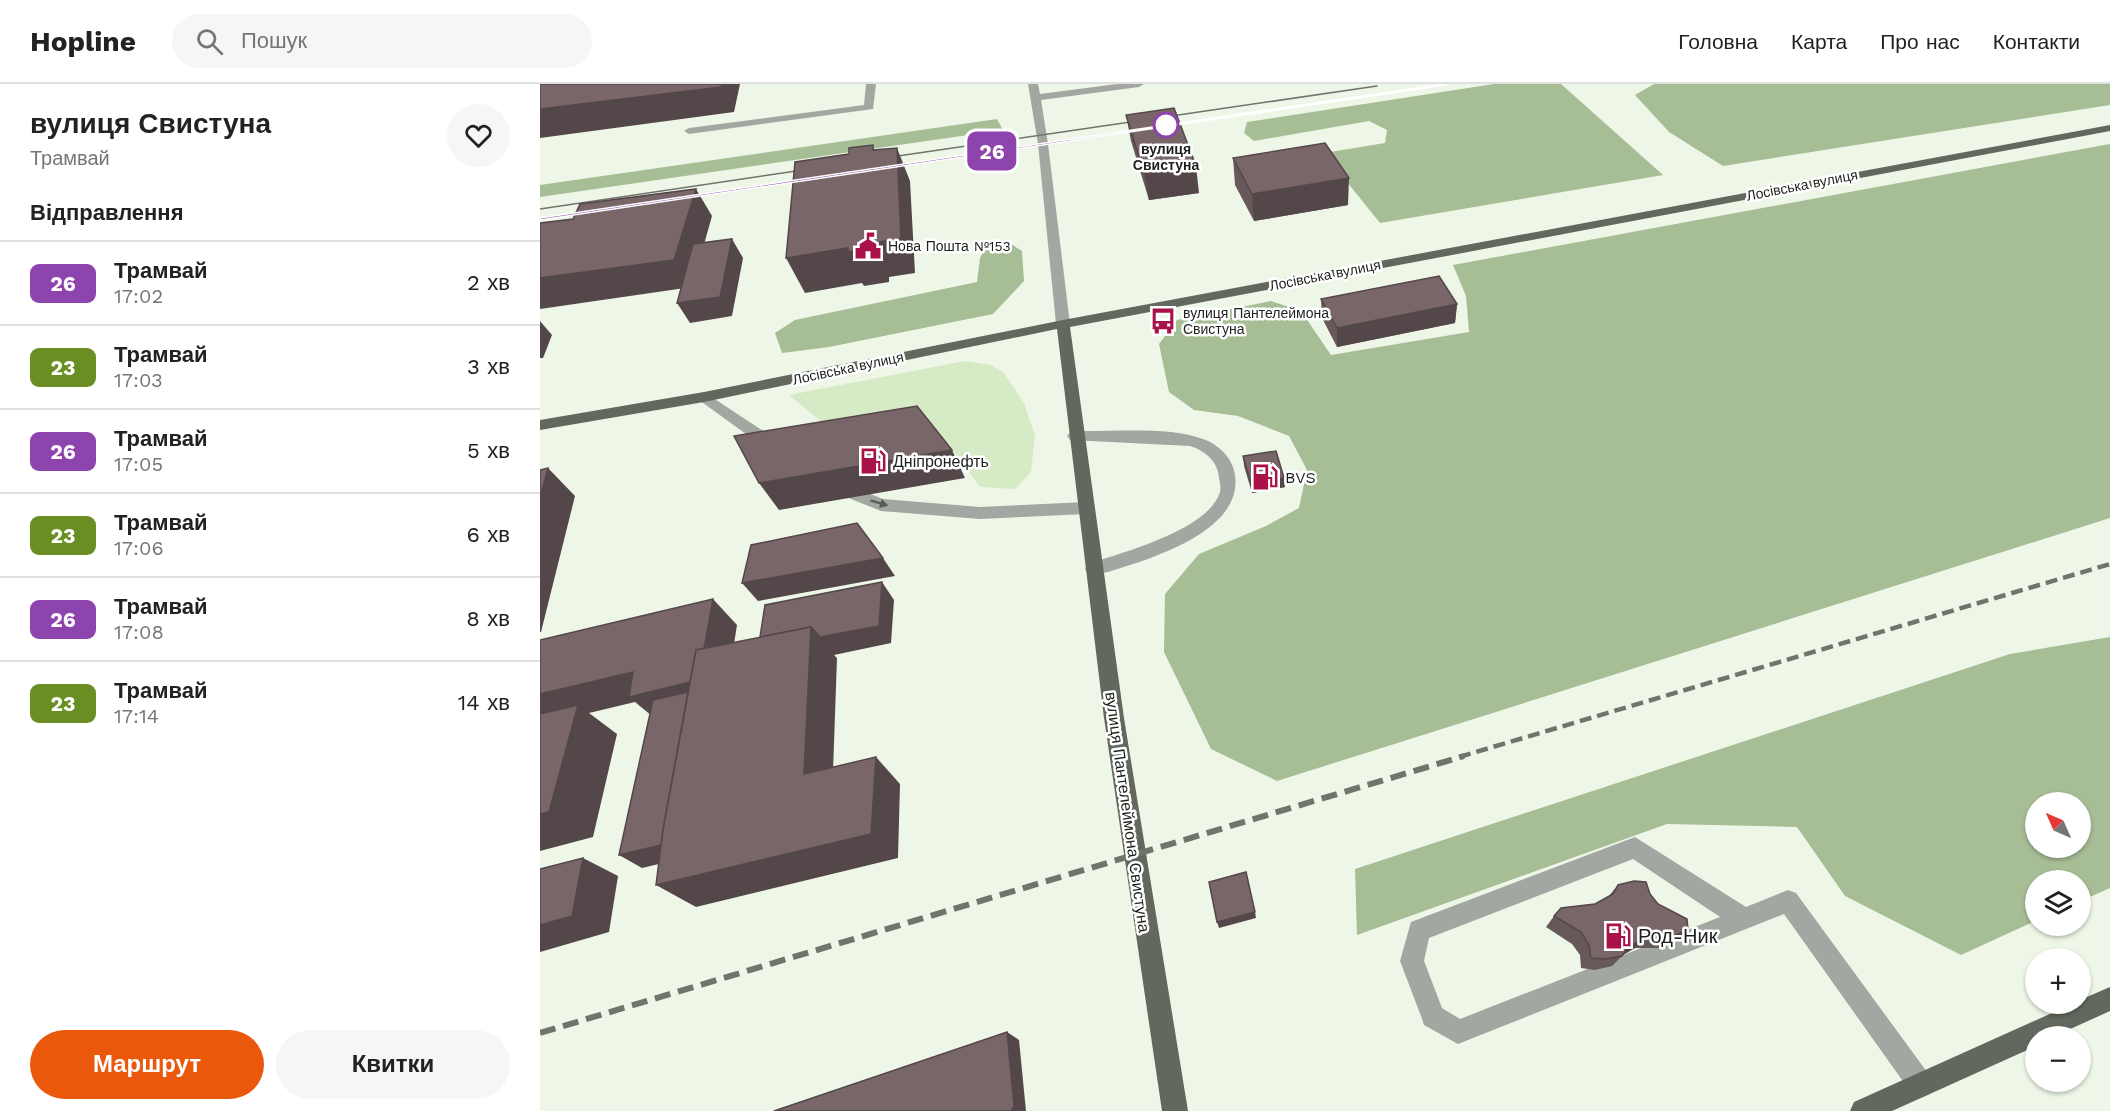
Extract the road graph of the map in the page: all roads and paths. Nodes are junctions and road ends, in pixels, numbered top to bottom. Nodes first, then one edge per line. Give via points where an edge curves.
1 (871, 84) edge
2 (1033, 84) edge
3 (1139, 84) edge
4 (1035, 98) junction
5 (2110, 128) edge
6 (689, 131) dead end
7 (1063, 324) junction
8 (704, 397) junction
9 (540, 425) edge
10 (1075, 436) junction
11 (789, 456) edge
12 (827, 482) edge
13 (1086, 508) junction
14 (1094, 569) junction
15 (1744, 919) junction
16 (2110, 999) edge
17 (1921, 1085) junction
18 (1175, 1111) edge
19 (1863, 1111) edge

1 - 6 street via 869,107
2 - 4 street, вулиця Пантелеймона Свистуна
3 - 4 street
4 - 7 street, вулиця Пантелеймона Свистуна
5 - 7 main road, Лосівська вулиця
7 - 8 main road, Лосівська вулиця
7 - 10 main road, вулиця Пантелеймона Свистуна
8 - 9 main road, Лосівська вулиця
8 - 11 street
10 - 13 main road, вулиця Пантелеймона Свистуна
10 - 14 street via 1200,443 1215,453 1229,479 1227,497 1213,516 1183,536 1148,553
12 -> 13 street via 881,506 980,513
13 - 14 main road, вулиця Пантелеймона Свистуна
14 - 18 main road, вулиця Пантелеймона Свистуна via 1132,854
15 - 15 street via 1458,1032 1432,1016 1412,961 1419,930 1635,848
15 - 17 street via 1788,901
16 - 17 main road
17 - 19 main road

